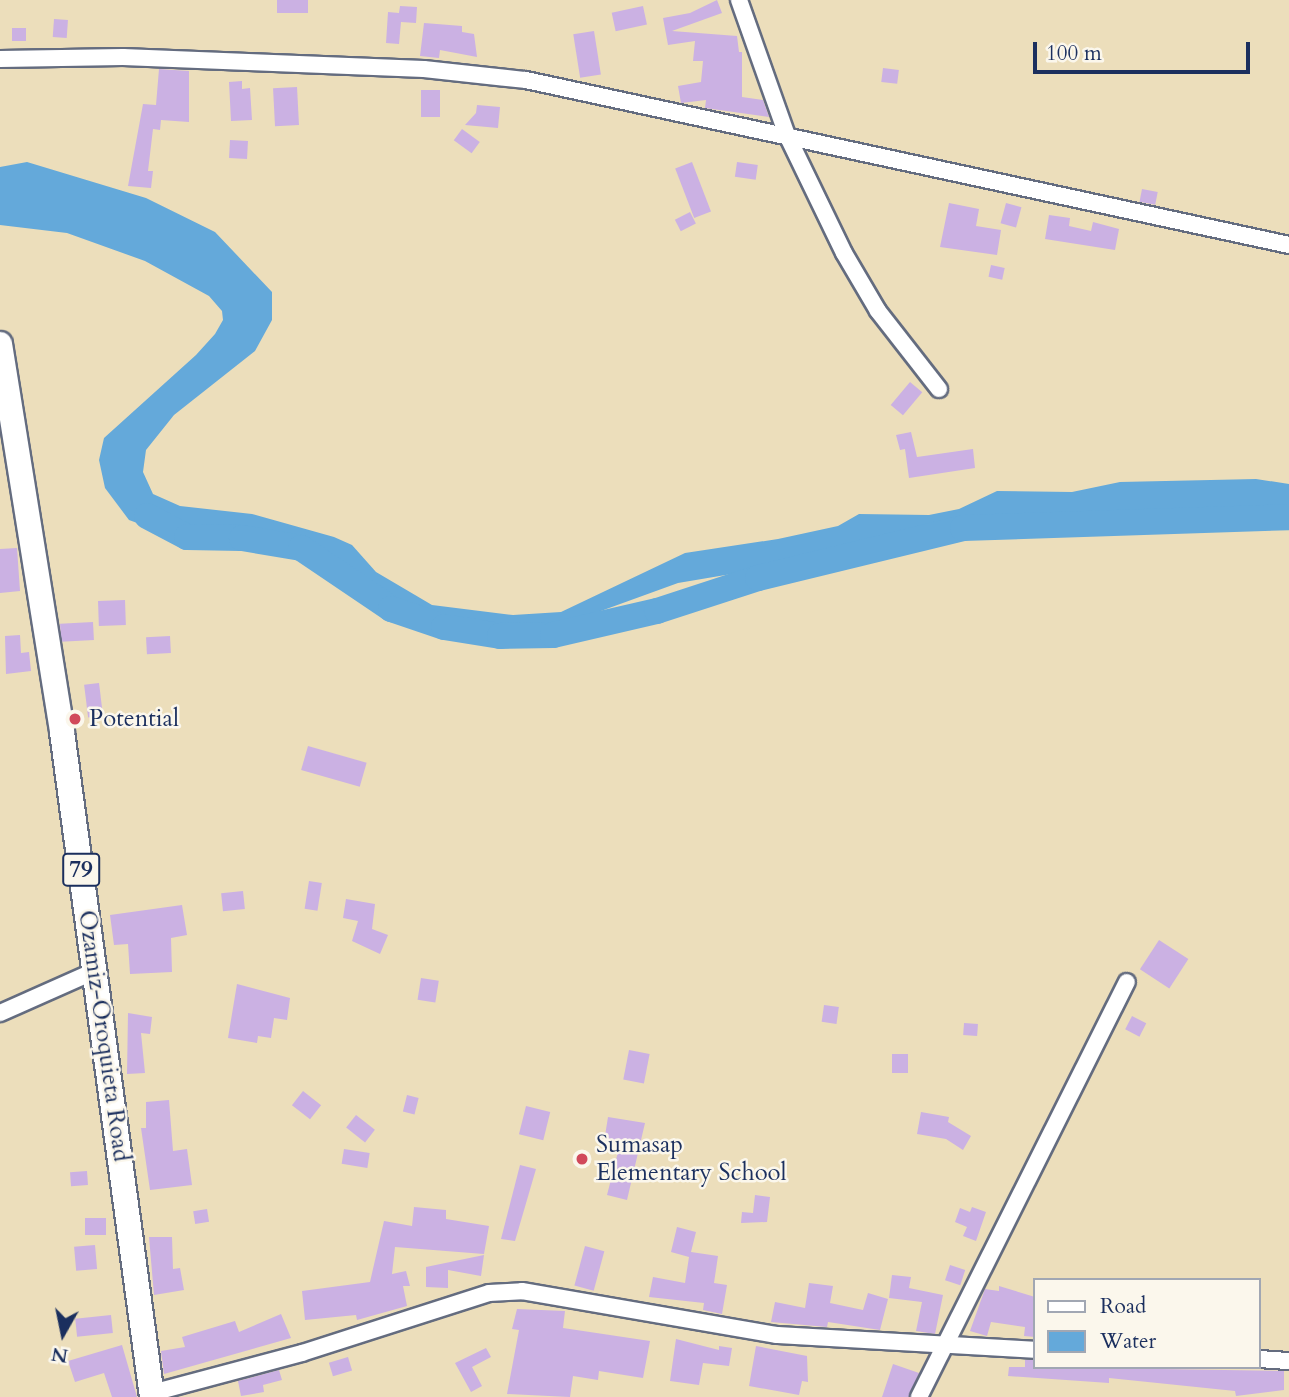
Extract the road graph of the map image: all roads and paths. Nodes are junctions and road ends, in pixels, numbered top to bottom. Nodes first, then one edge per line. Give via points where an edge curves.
1 (739, 0) edge
2 (0, 59) edge
3 (786, 133) junction
4 (1289, 245) edge
5 (0, 344) edge
6 (939, 389) dead end
7 (95, 971) junction
8 (1127, 982) dead end
9 (0, 1013) edge
10 (946, 1346) junction
11 (1034, 1350) edge
12 (1261, 1359) edge
13 (1289, 1362) edge
14 (152, 1395) edge
15 (919, 1397) edge

1 - 3 street
2 - 3 street via 123,57 424,69 526,80
3 - 4 street via 1076,202
3 - 6 street via 871,299
5 - 7 highway, Ozamiz-Oroquieta Road / 79
7 - 9 street
7 - 14 highway, Ozamiz-Oroquieta Road / 79
8 - 10 street
10 - 11 street
10 - 14 street via 777,1335 522,1292 489,1293
10 - 15 street
12 - 13 street

